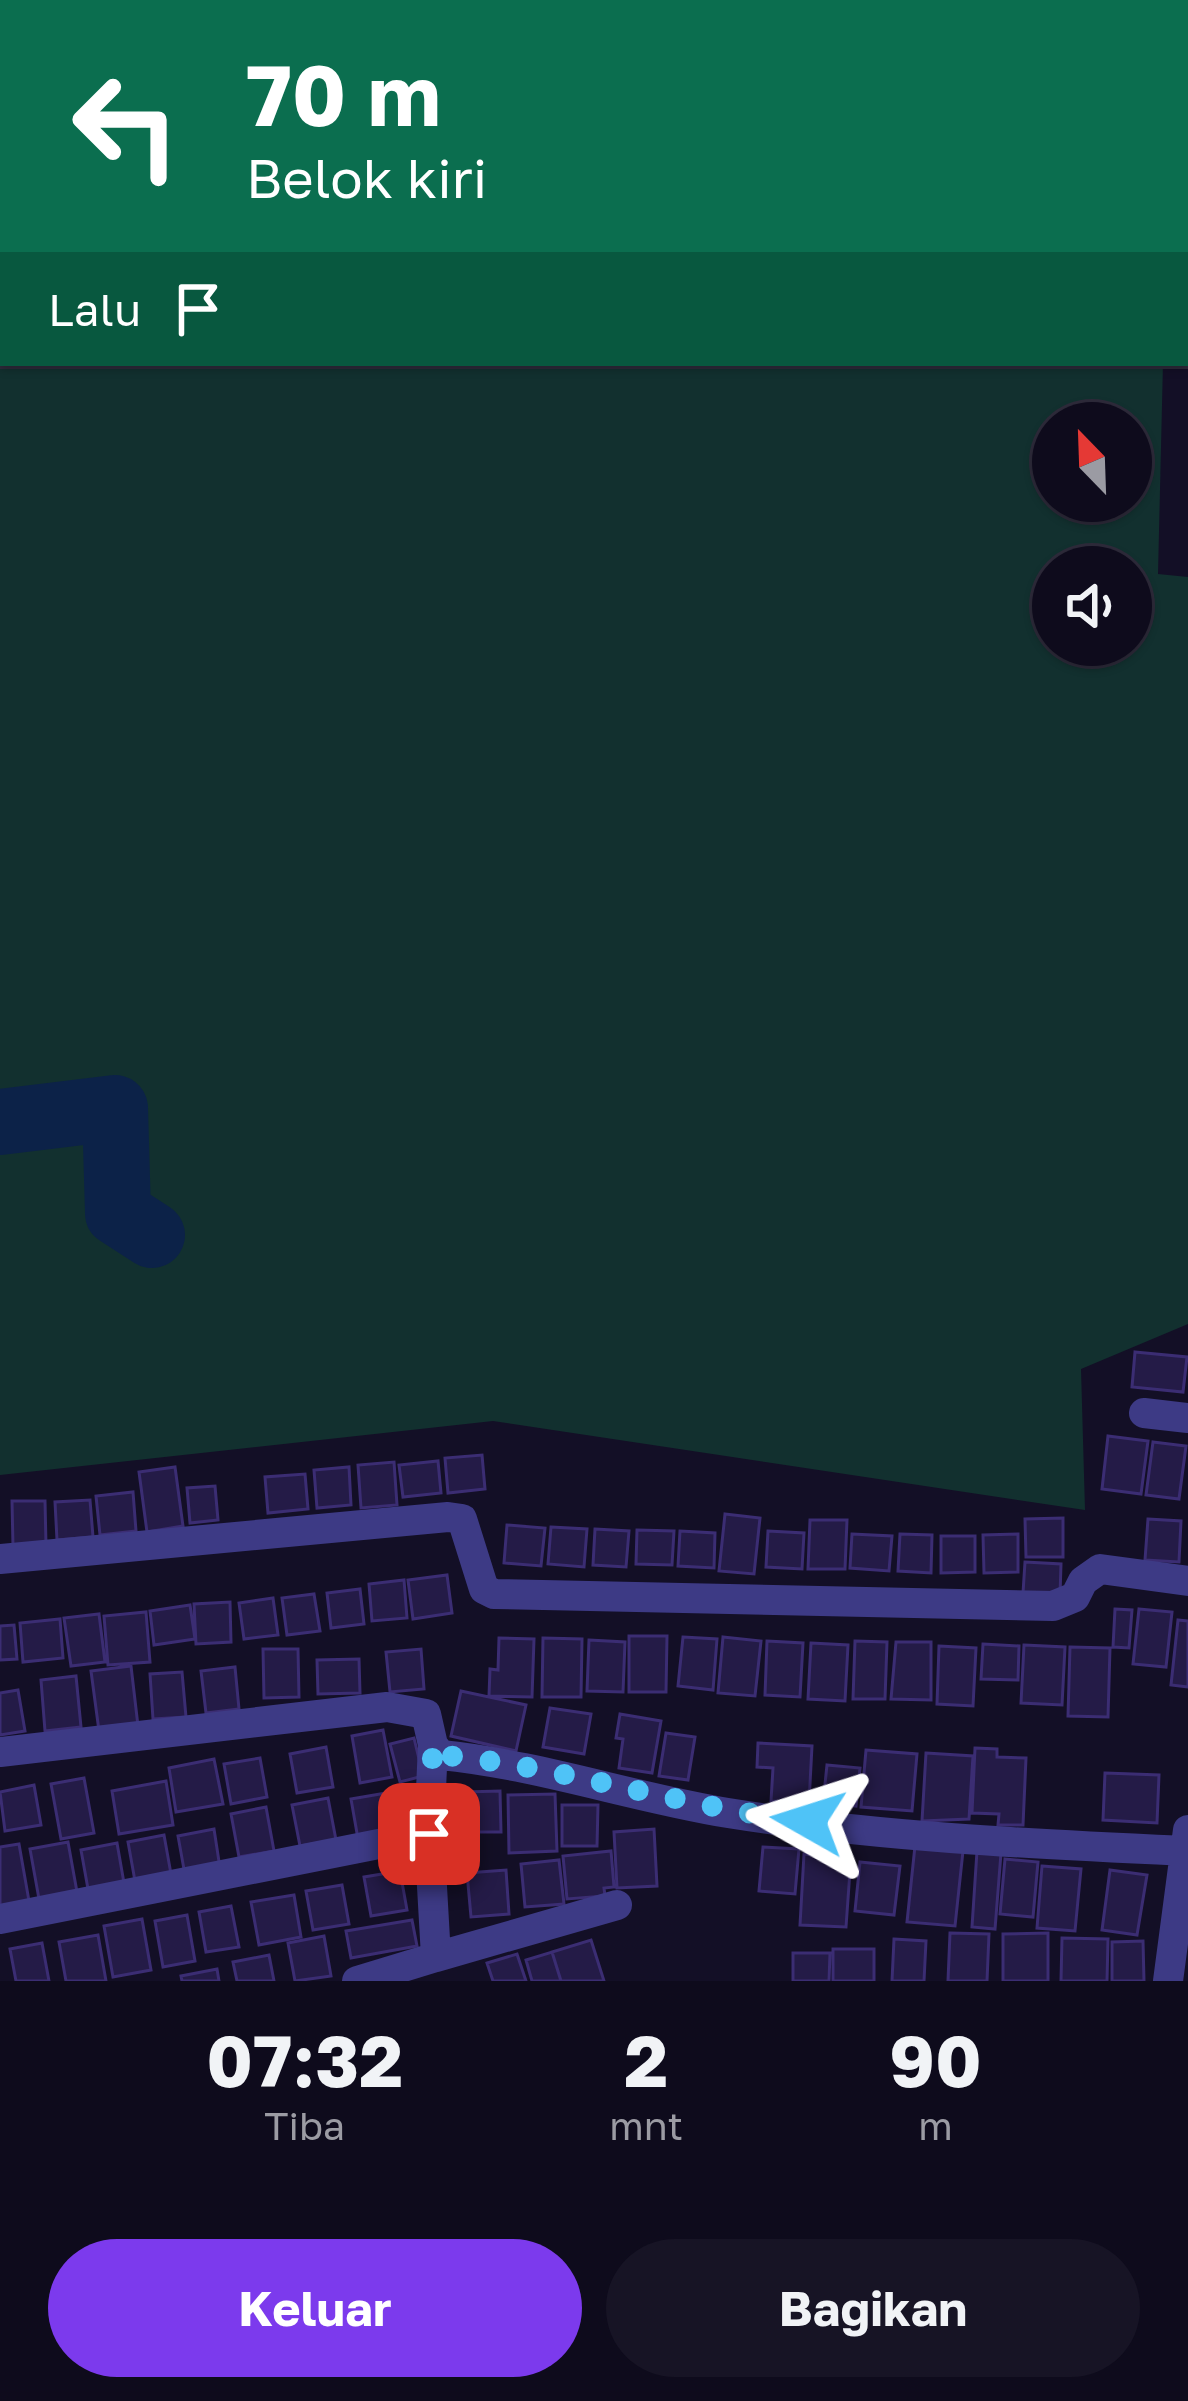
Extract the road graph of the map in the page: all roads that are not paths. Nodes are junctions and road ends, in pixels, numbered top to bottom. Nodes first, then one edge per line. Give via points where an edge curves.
1 (1144, 1413) dead end
2 (1188, 1418) edge
3 (0, 1559) edge
4 (1188, 1581) edge
5 (433, 1745) junction
6 (0, 1752) edge
7 (429, 1834) junction
8 (1186, 1841) edge
9 (1184, 1903) edge
10 (617, 1905) dead end
11 (0, 1919) edge
12 (436, 1957) junction
13 (356, 1981) edge
14 (1168, 1981) edge

1 - 2 street
3 - 4 street via 448,1517 462,1519 484,1589 494,1594 1053,1606 1075,1597 1100,1569
5 - 6 street via 426,1714 387,1706
5 - 7 street
5 - 8 street via 441,1755 556,1772 727,1813 1072,1846
7 - 11 street
7 - 12 street
8 - 9 street
9 - 14 street
10 - 12 street
12 - 13 street

